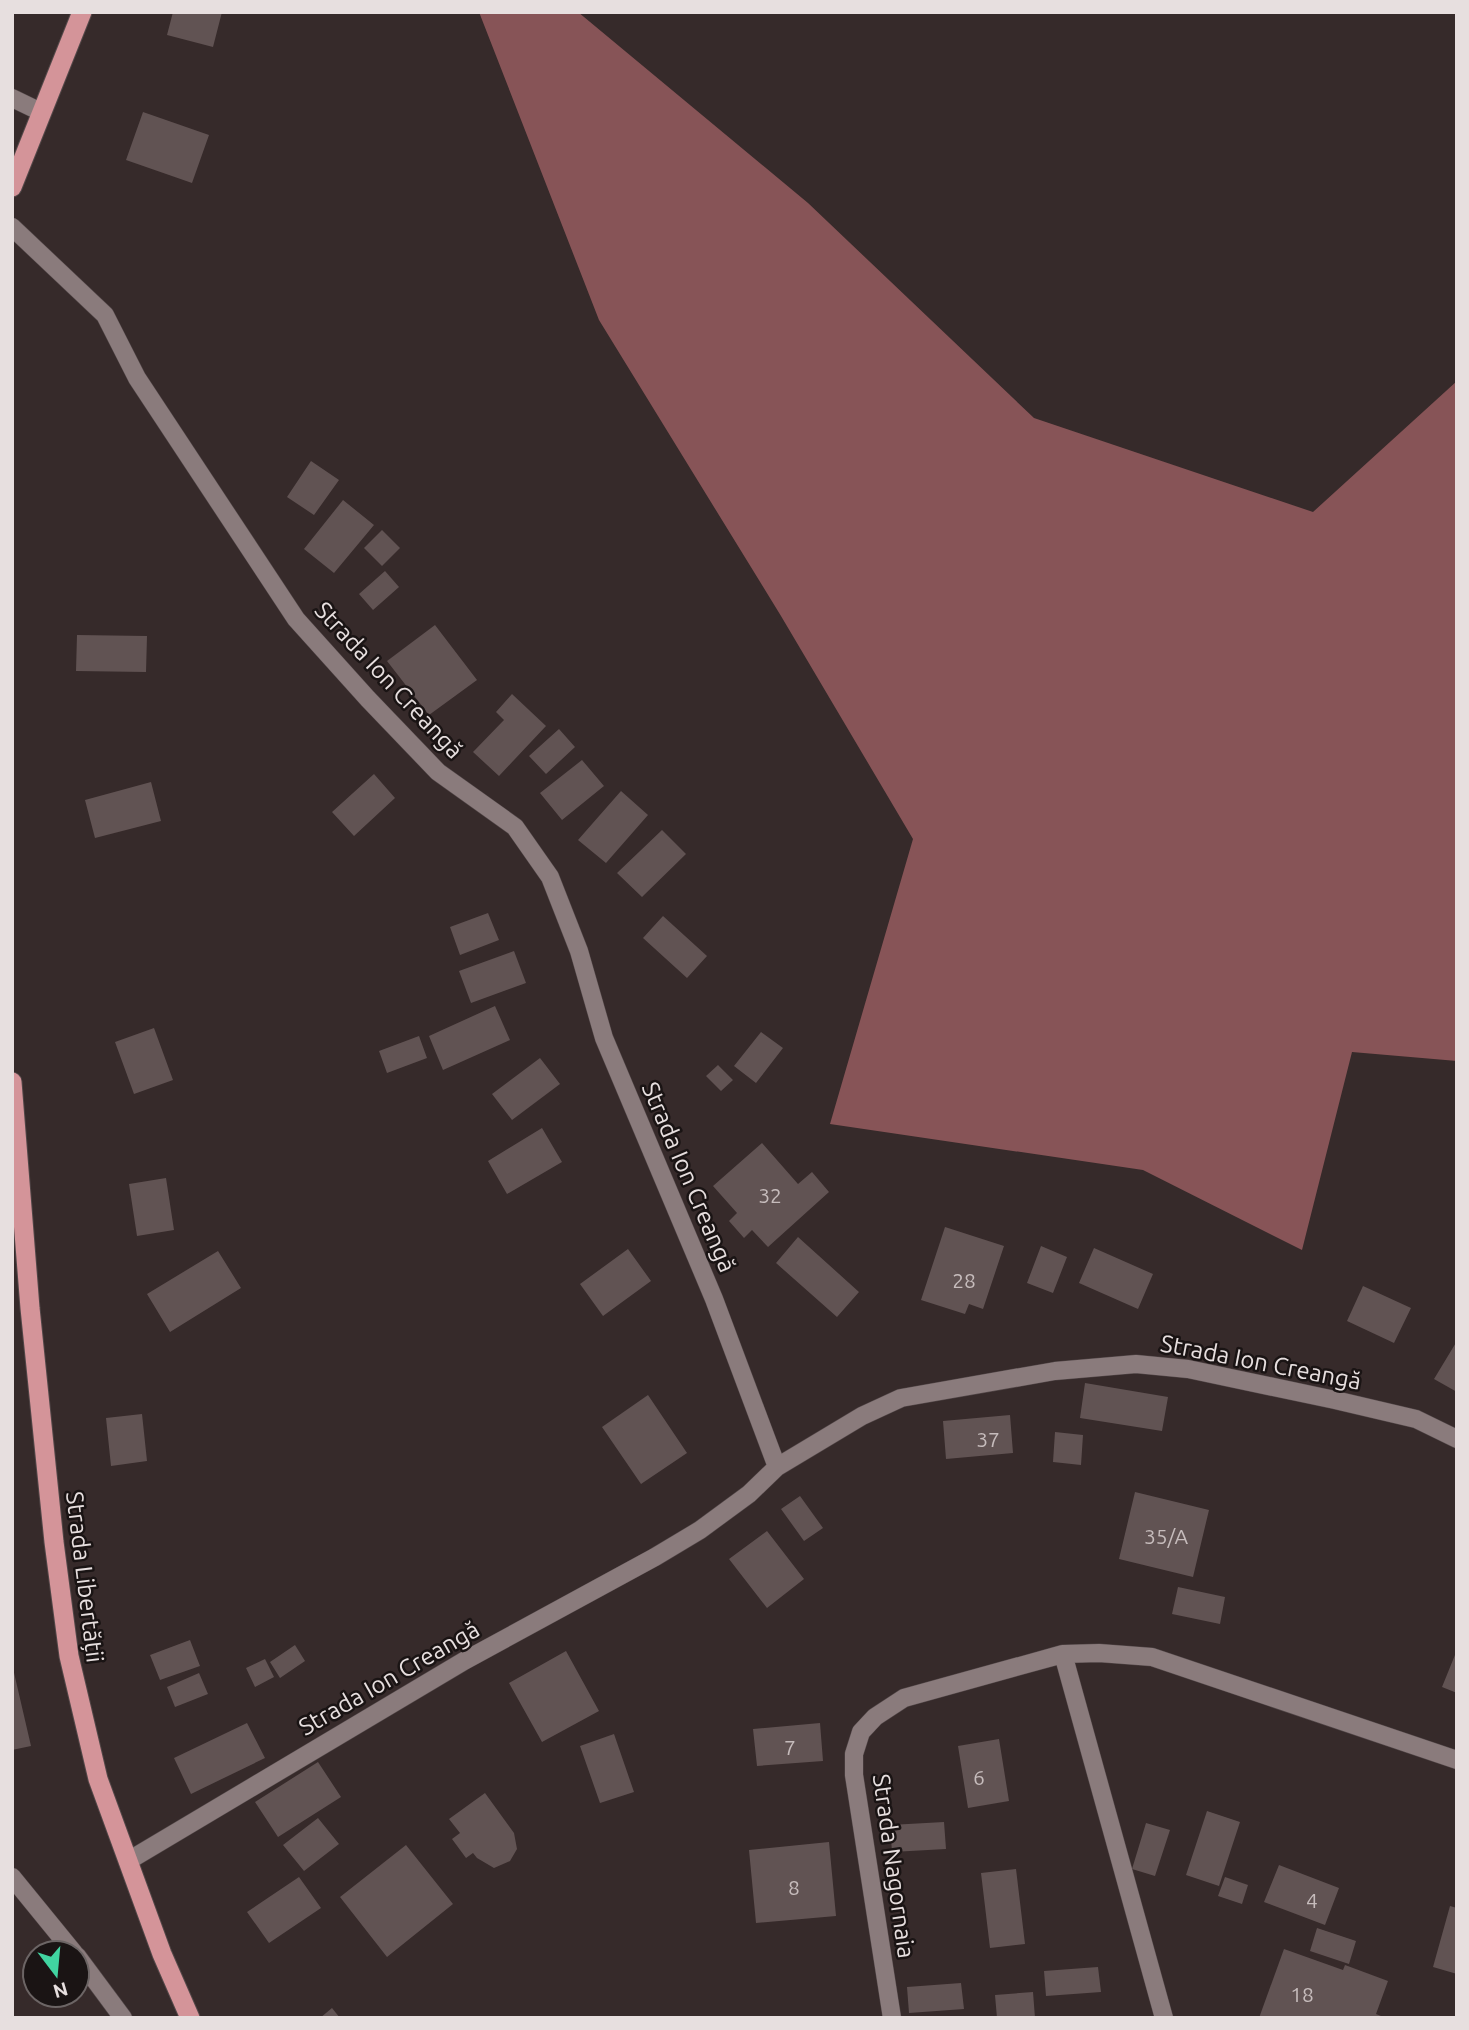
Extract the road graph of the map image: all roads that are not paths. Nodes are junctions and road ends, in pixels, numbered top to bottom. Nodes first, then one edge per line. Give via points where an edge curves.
1 (82, 12) edge
2 (12, 98) edge
3 (41, 112) junction
4 (12, 187) edge
5 (12, 227) edge
6 (12, 1082) edge
7 (1457, 1439) edge
8 (777, 1467) junction
9 (1063, 1654) junction
10 (1457, 1760) edge
11 (128, 1861) junction
12 (12, 1878) edge
13 (63, 1939) edge
14 (91, 1975) edge
15 (123, 2018) edge
16 (190, 2018) edge
17 (892, 2018) edge
18 (1164, 2018) edge

1 - 3 highway
2 - 3 street
3 - 4 highway
5 - 8 street, Strada Ion Creangă via 105,315 137,378 296,619 438,772 515,827 550,877 579,951 604,1038 714,1300
6 - 11 highway, Strada Libertății via 61,1607 83,1723
7 - 8 street, Strada Ion Creangă via 1416,1419 1335,1400 1188,1369 1136,1364 1055,1371 901,1398
8 - 11 street, Strada Ion Creangă via 749,1494 655,1558 464,1661
9 - 10 street, Strada Nagornaia via 1152,1657
9 - 17 street, Strada Nagornaia via 904,1698 861,1732 854,1775
9 - 18 street
11 - 16 highway, Strada Libertății
12 - 13 street
14 - 15 street

